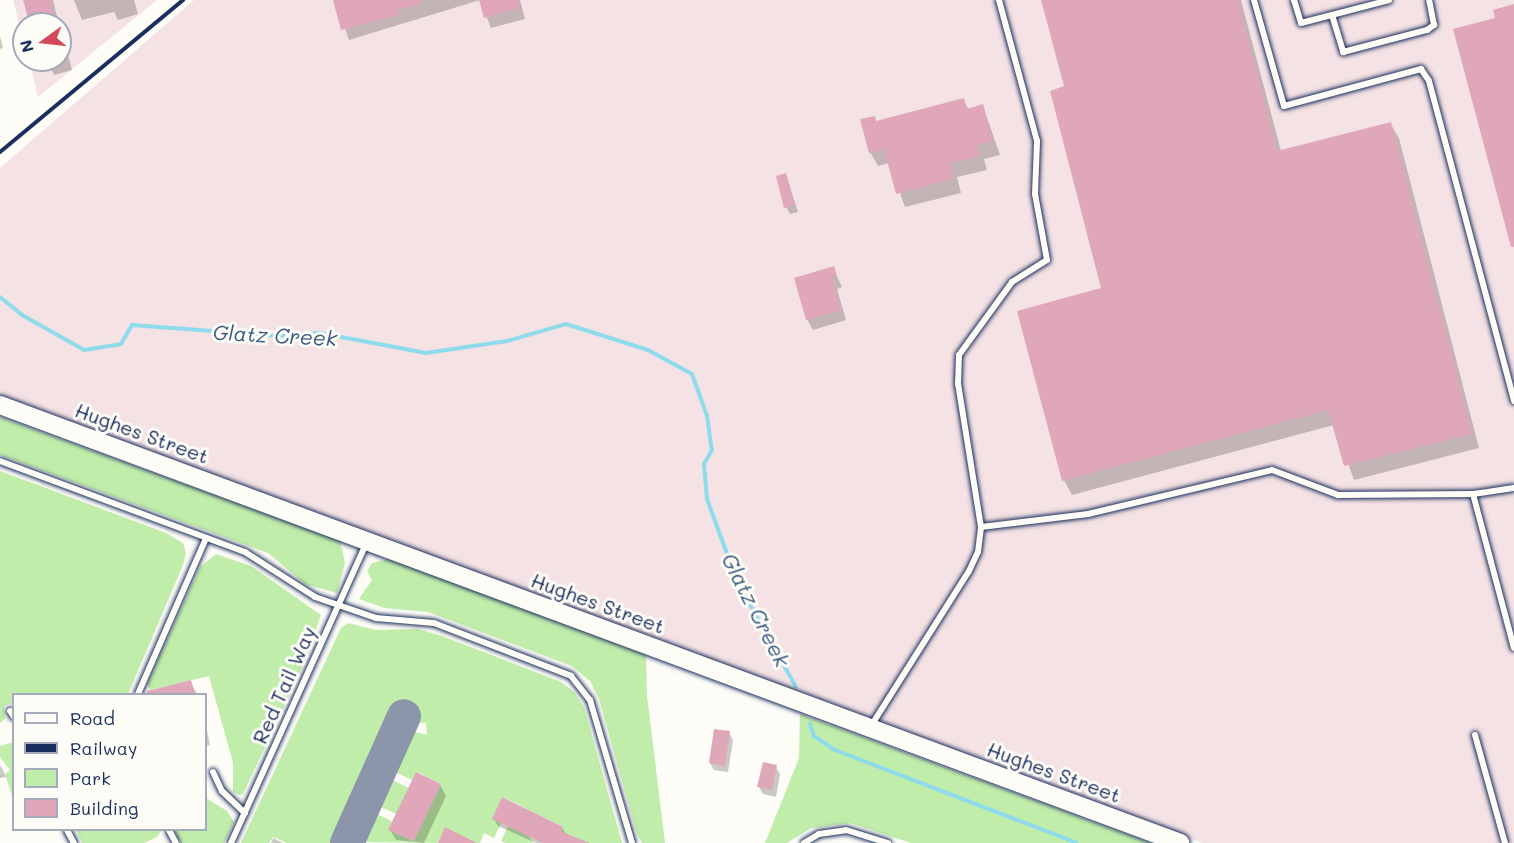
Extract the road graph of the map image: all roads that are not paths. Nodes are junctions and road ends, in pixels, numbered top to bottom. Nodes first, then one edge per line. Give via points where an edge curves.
1 (999, 0) edge
2 (1254, 0) edge
3 (1294, 0) edge
4 (1389, 0) edge
5 (1429, 0) edge
6 (1332, 15) junction
7 (1514, 401) edge
8 (0, 405) edge
9 (0, 461) edge
10 (1514, 488) edge
11 (1473, 494) junction
12 (981, 526) junction
13 (206, 538) junction
14 (367, 540) junction
15 (338, 606) junction
16 (1514, 648) edge
17 (138, 693) edge
18 (870, 728) junction
19 (1475, 735) dead end
20 (213, 772) dead end
21 (245, 813) junction
22 (231, 843) edge
23 (632, 843) edge
24 (804, 843) edge
25 (888, 843) edge
26 (1180, 843) edge
27 (1505, 843) edge

1 - 12 lane via 1037,141 1035,194 1047,260 1012,282 959,355 958,384
2 - 7 lane via 1284,106 1421,69 1429,81
3 - 6 lane via 1300,23
4 - 6 lane
5 - 6 lane via 1434,25 1427,30 1343,52
8 - 14 street, Hughes Street
9 - 13 lane
10 - 11 lane
11 - 12 lane via 1338,495 1272,470 1088,514
11 - 16 lane
12 - 18 lane via 978,552 969,571
13 - 15 lane via 245,552 308,593
13 - 17 lane
14 - 15 lane, Red Tail Way
14 - 18 street, Hughes Street
15 - 21 lane, Red Tail Way
15 - 23 lane via 376,618 434,623 571,676 590,700
18 - 26 street, Hughes Street
19 - 27 lane
20 - 21 lane via 229,801
21 - 22 lane, Red Tail Way
24 - 25 lane via 819,834 846,830

